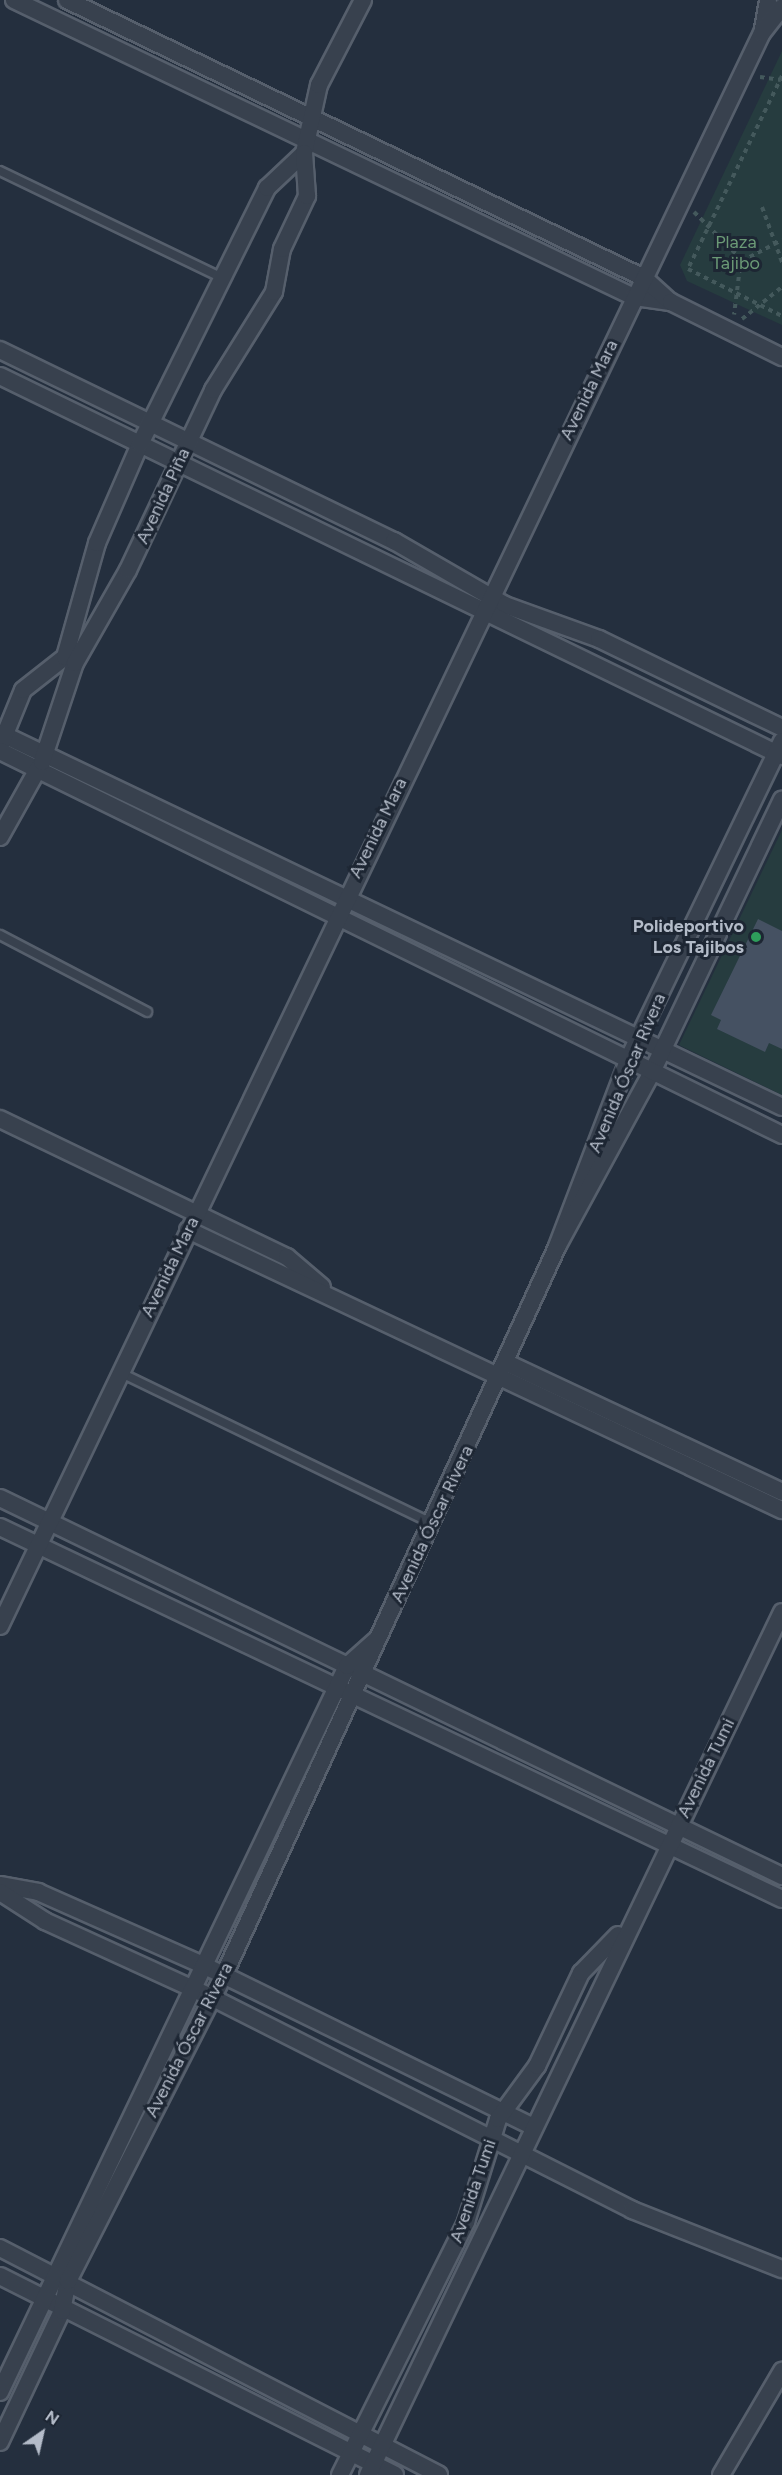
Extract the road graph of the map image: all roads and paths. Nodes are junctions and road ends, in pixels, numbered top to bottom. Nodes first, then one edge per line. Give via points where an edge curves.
1 (14, 0) edge
2 (67, 0) edge
3 (363, 0) edge
4 (768, 0) edge
5 (782, 7) edge
6 (762, 33) junction
7 (782, 76) edge
8 (311, 114) junction
9 (307, 146) junction
10 (0, 171) edge
11 (679, 204) junction
12 (762, 207) dead end
13 (710, 224) junction
14 (782, 240) edge
15 (774, 241) junction
16 (782, 262) edge
17 (741, 268) junction
18 (222, 278) junction
19 (644, 278) junction
20 (782, 287) edge
21 (739, 294) junction
22 (634, 297) junction
23 (671, 302) junction
24 (761, 305) junction
25 (782, 316) edge
26 (726, 329) junction
27 (0, 350) edge
28 (782, 357) edge
29 (0, 376) edge
30 (150, 424) junction
31 (188, 442) junction
32 (140, 444) junction
33 (179, 463) junction
34 (490, 596) junction
35 (482, 612) junction
36 (782, 728) edge
37 (1, 742) edge
38 (780, 750) edge
39 (41, 762) junction
40 (782, 799) edge
41 (0, 837) edge
42 (344, 898) junction
43 (335, 916) junction
44 (0, 935) edge
45 (147, 1012) dead end
46 (638, 1040) junction
47 (662, 1051) junction
48 (629, 1058) junction
49 (652, 1072) junction
50 (782, 1107) edge
51 (0, 1119) edge
52 (782, 1135) edge
53 (197, 1211) junction
54 (188, 1230) junction
55 (558, 1247) junction
56 (335, 1299) junction
57 (504, 1369) junction
58 (118, 1372) junction
59 (782, 1492) edge
60 (0, 1498) edge
61 (782, 1510) edge
62 (47, 1521) junction
63 (432, 1523) junction
64 (0, 1527) edge
65 (37, 1545) junction
66 (782, 1612) edge
67 (0, 1626) edge
68 (380, 1637) junction
69 (346, 1666) junction
70 (363, 1673) junction
71 (337, 1687) junction
72 (355, 1695) junction
73 (678, 1825) junction
74 (668, 1844) junction
75 (782, 1876) edge
76 (0, 1885) edge
77 (0, 1892) edge
78 (782, 1899) edge
79 (629, 1924) junction
80 (203, 1965) junction
81 (224, 1975) junction
82 (191, 1988) junction
83 (209, 1996) junction
84 (503, 2112) junction
85 (531, 2126) junction
86 (492, 2135) junction
87 (521, 2150) junction
88 (0, 2248) edge
89 (782, 2269) edge
90 (0, 2277) edge
91 (62, 2278) junction
92 (45, 2301) junction
93 (62, 2311) junction
94 (782, 2372) edge
95 (0, 2392) edge
96 (361, 2432) junction
97 (0, 2442) edge
98 (383, 2444) junction
99 (351, 2452) junction
100 (370, 2470) edge
101 (340, 2475) edge
102 (395, 2475) edge
103 (439, 2475) edge
104 (721, 2475) edge

1 - 9 street
2 - 8 street
3 - 8 street, Avenida Piña via 319,85
4 - 6 street, Avenida Mara
5 - 6 street, Avenida Mara
6 - 11 street, Avenida Mara
7 - 13 path
8 - 9 street, Avenida Piña
8 - 19 street
9 - 18 street via 267,188
9 - 22 street
9 - 31 street, Avenida Piña via 307,196 282,249 274,292 213,390
10 - 18 lane
11 - 13 path
11 - 19 street, Avenida Mara
12 - 15 path
13 - 17 path via 741,259
13 - 21 path via 688,268
14 - 15 path
15 - 16 path
15 - 17 path via 742,258
17 - 21 path
18 - 30 street
19 - 22 street, Avenida Mara
19 - 23 street
20 - 24 path
21 - 24 path
21 - 26 path
22 - 23 street
22 - 34 street, Avenida Mara
23 - 26 street
24 - 25 path
24 - 26 path
26 - 28 street
27 - 30 street
29 - 32 street
30 - 31 street
30 - 32 street
31 - 33 street, Avenida Piña
31 - 34 street via 394,541
32 - 33 street
32 - 37 street via 97,543 74,638 65,657 23,690
33 - 35 street via 452,593
33 - 39 street, Avenida Piña via 128,570 75,663
34 - 35 street, Avenida Mara
34 - 36 street via 599,639
35 - 38 street
35 - 42 street, Avenida Mara
37 - 39 street
38 - 46 street, Avenida Óscar Rivera
39 - 41 street, Avenida Piña
39 - 42 street
39 - 43 street
40 - 47 street, Avenida Óscar Rivera
42 - 43 street, Avenida Mara
42 - 46 street
43 - 48 street
43 - 53 street, Avenida Mara
44 - 45 lane
46 - 47 street
46 - 48 street, Avenida Óscar Rivera
47 - 49 street, Avenida Óscar Rivera
47 - 50 street
48 - 49 street
48 - 55 street, Avenida Óscar Rivera
49 - 52 street
49 - 55 street, Avenida Óscar Rivera
51 - 53 street
53 - 54 street, Avenida Mara
53 - 56 street via 287,1257
54 - 56 street
54 - 58 street, Avenida Mara
55 - 57 street, Avenida Óscar Rivera
56 - 57 street
57 - 59 street
57 - 61 street
57 - 63 street, Avenida Óscar Rivera
58 - 62 street, Avenida Mara
58 - 63 lane
60 - 62 street
62 - 65 street, Avenida Mara
62 - 69 street
63 - 68 street, Avenida Óscar Rivera
64 - 65 street
65 - 67 street, Avenida Mara
65 - 71 street
66 - 73 street, Avenida Tumi
68 - 69 street, Avenida Óscar Rivera
68 - 70 street, Avenida Óscar Rivera
69 - 70 street
69 - 71 street, Avenida Óscar Rivera
70 - 72 street, Avenida Óscar Rivera
70 - 73 street
71 - 72 street
71 - 80 street, Avenida Óscar Rivera
72 - 74 street
72 - 81 street, Avenida Óscar Rivera
73 - 74 street, Avenida Tumi
73 - 75 street
74 - 78 street
74 - 79 street, Avenida Tumi
76 - 80 street via 38,1892
77 - 82 street via 45,1922
79 - 84 street, Avenida Tumi via 581,1973 537,2066
79 - 85 street, Avenida Tumi
80 - 81 street
80 - 82 street, Avenida Óscar Rivera
81 - 83 street, Avenida Óscar Rivera
81 - 84 street
82 - 83 street
82 - 91 street, Avenida Óscar Rivera
83 - 86 street
83 - 91 street, Avenida Óscar Rivera
84 - 85 street
84 - 86 street, Avenida Tumi
85 - 87 street, Avenida Tumi
86 - 87 street
86 - 96 street, Avenida Tumi via 466,2222
87 - 89 street via 684,2234
87 - 98 street, Avenida Tumi
88 - 91 street
90 - 92 street
91 - 92 street, Avenida Óscar Rivera
91 - 93 street, Avenida Óscar Rivera
91 - 96 street
92 - 93 street
92 - 95 street, Avenida Óscar Rivera
93 - 97 street, Avenida Óscar Rivera
93 - 99 street
94 - 104 street
96 - 98 street
96 - 99 street, Avenida Tumi
98 - 100 street, Avenida Tumi
98 - 103 street
99 - 100 street
99 - 101 street, Avenida Tumi
100 - 102 street

